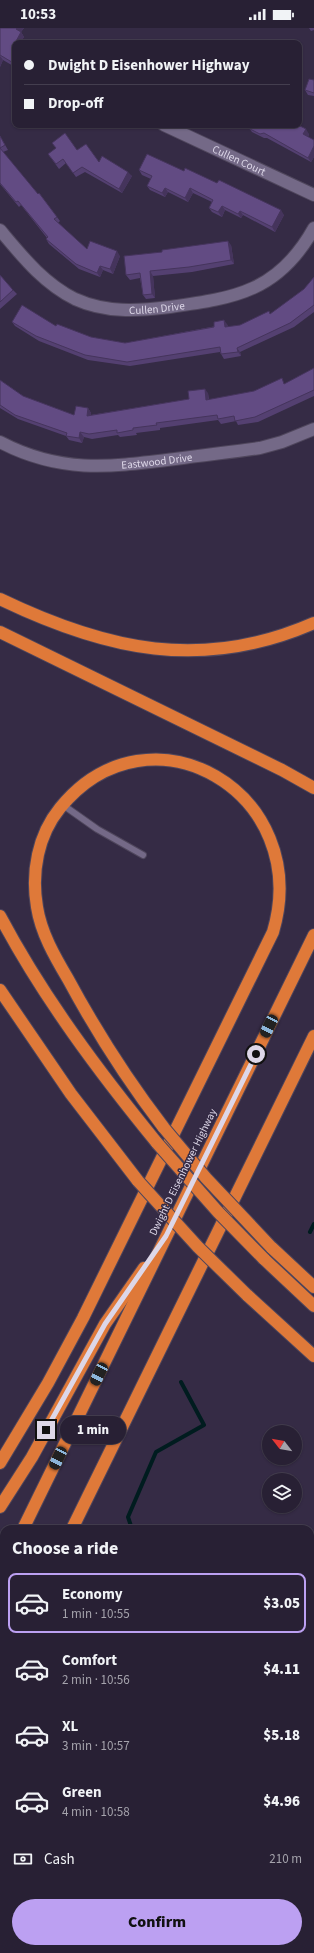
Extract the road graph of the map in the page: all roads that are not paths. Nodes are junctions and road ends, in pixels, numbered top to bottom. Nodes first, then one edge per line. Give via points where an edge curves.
1 (170, 128) edge
2 (314, 195) edge
3 (314, 228) edge
4 (0, 230) edge
5 (314, 429) edge
6 (0, 442) edge
7 (0, 599) edge
8 (314, 623) edge
9 (0, 632) edge
10 (314, 788) edge
11 (63, 805) junction
12 (143, 855) dead end
13 (0, 916) edge
14 (314, 935) edge
15 (0, 990) edge
16 (314, 1036) edge
17 (166, 1236) junction
18 (314, 1287) edge
19 (314, 1306) edge
20 (314, 1356) edge
21 (0, 1463) edge
22 (0, 1507) edge
23 (25, 1525) edge
24 (74, 1525) edge

1 - 2 street, Cullen Court
3 - 4 street, Cullen Drive via 291,261 267,280 245,292 216,301 125,311 88,304 60,290 32,267
5 - 6 street, Eastwood Drive via 260,448 104,467 48,460
7 - 8 highway via 83,633 130,646 153,648 203,650 248,644 289,634
9 - 10 highway
11 - 12 lane via 97,829
11 - 18 highway, bridge via 43,836 36,859 35,895 40,922 59,963 89,1017 164,1128 206,1178 271,1247
11 - 21 highway via 86,781 116,767 139,761 157,760 176,761 199,768 237,788 256,806 263,817 280,857 281,901 273,932 84,1318
13 - 19 highway, bridge via 62,1016 113,1088 157,1143 218,1212
14 - 17 highway, Dwight D Eisenhower Highway
15 - 20 highway, bridge via 71,1094 138,1181 194,1243
16 - 24 highway
17 - 22 highway via 105,1324 32,1457
17 - 23 highway, Dwight D Eisenhower Highway

